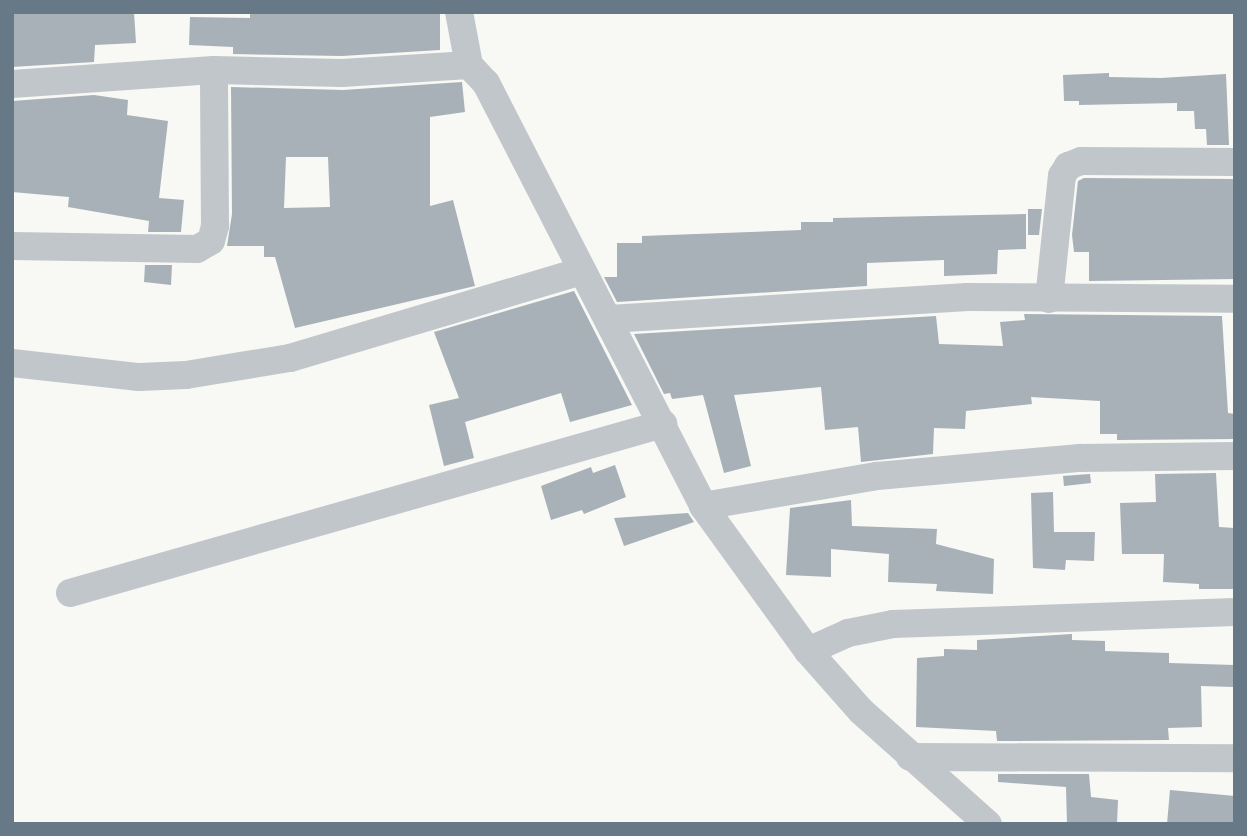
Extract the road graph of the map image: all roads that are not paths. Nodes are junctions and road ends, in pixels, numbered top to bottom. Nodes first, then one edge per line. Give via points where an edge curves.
1 (459, 12) edge
2 (469, 65) junction
3 (214, 70) junction
4 (12, 84) edge
5 (1235, 162) edge
6 (12, 246) edge
7 (582, 271) junction
8 (1049, 299) junction
9 (1235, 299) edge
10 (608, 319) junction
11 (12, 363) edge
12 (663, 424) junction
13 (1235, 456) edge
14 (703, 506) junction
15 (70, 593) dead end
16 (1235, 612) edge
17 (808, 651) junction
18 (910, 757) junction
19 (1235, 758) edge
20 (988, 824) edge

1 - 2 street
2 - 3 street via 342,73
2 - 7 street via 486,83
3 - 4 street
3 - 6 street via 215,226 211,241 197,249
5 - 8 street via 1082,161 1068,166 1062,176
7 - 10 street
7 - 11 street via 410,318 290,358 186,375 139,377
8 - 9 street
8 - 10 street via 967,297
10 - 12 street
12 - 14 street
12 - 15 street
13 - 14 street via 1080,458 877,477
14 - 17 street
16 - 17 street via 893,624 848,633
17 - 18 street
18 - 19 street
18 - 20 street

